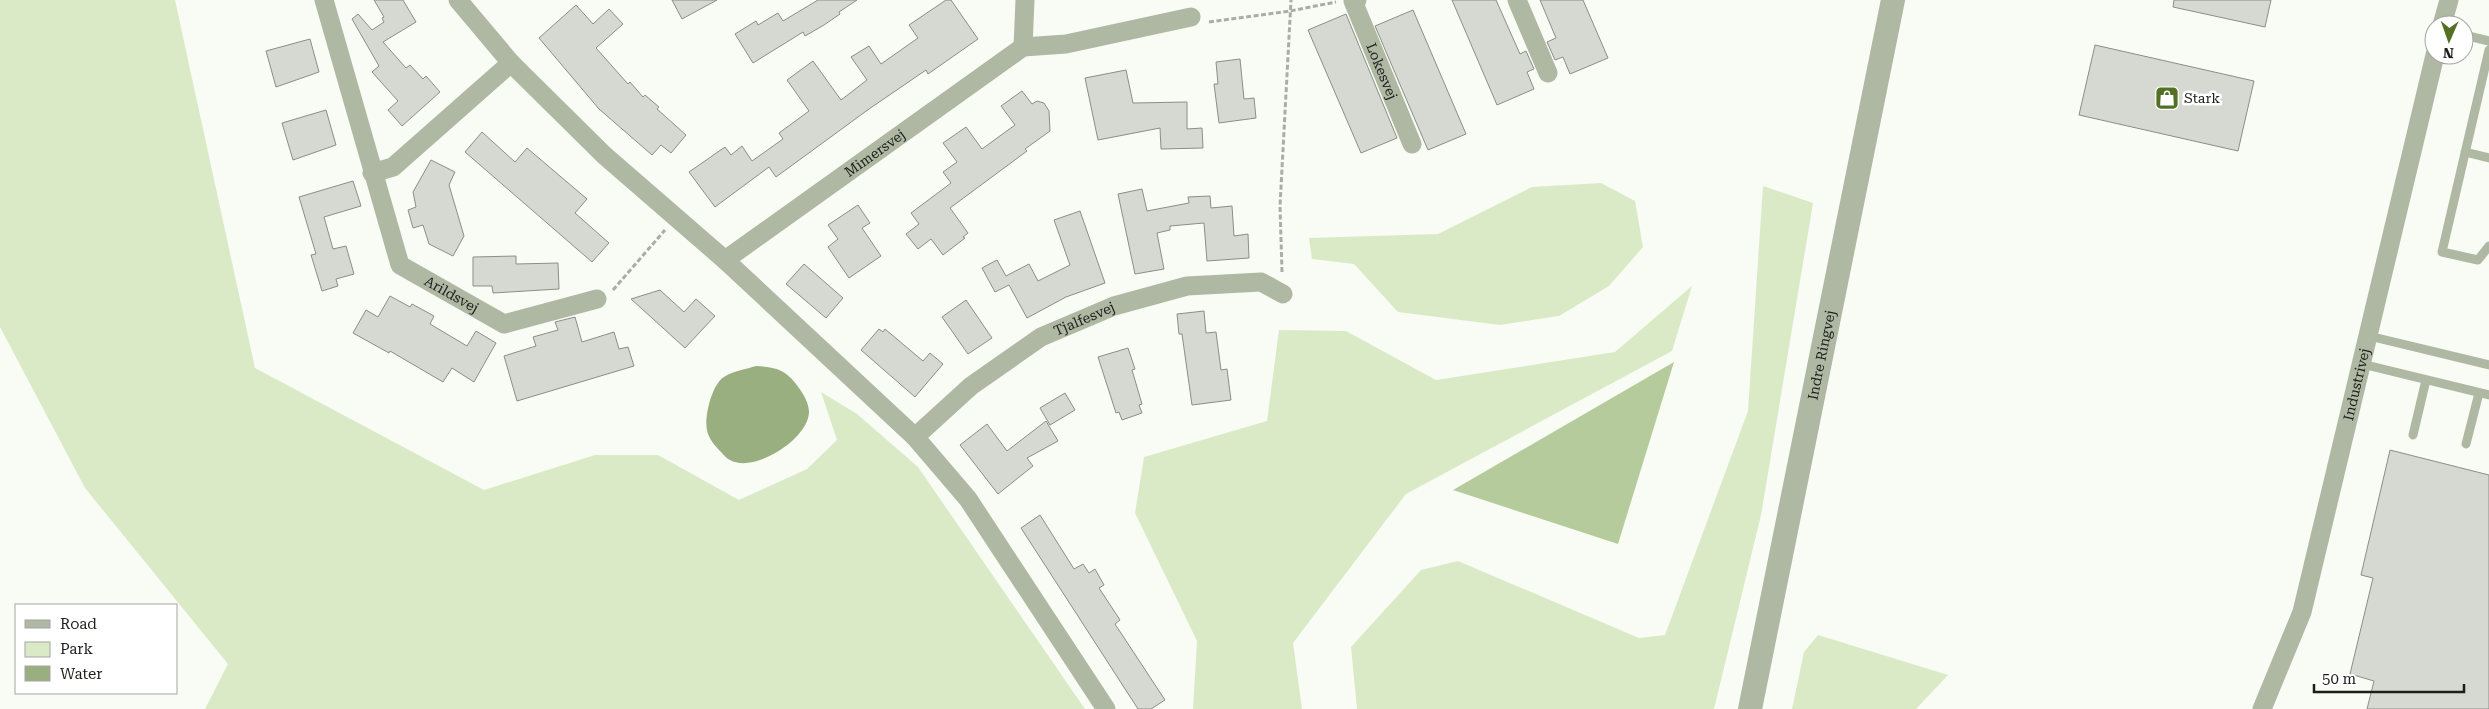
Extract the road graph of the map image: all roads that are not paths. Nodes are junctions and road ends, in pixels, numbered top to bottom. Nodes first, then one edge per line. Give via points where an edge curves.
1 (324, 0) edge
2 (458, 0) edge
3 (1025, 0) edge
4 (1517, 0) edge
5 (1893, 0) edge
6 (2449, 0) edge
7 (1355, 1) edge
8 (2445, 15) edge
9 (1191, 17) road end
10 (2474, 37) edge
11 (2489, 41) edge
12 (1023, 47) junction
13 (2489, 50) edge
14 (512, 63) junction
15 (2433, 65) edge
16 (1548, 73) dead end
17 (1412, 144) dead end
18 (2465, 152) junction
19 (2489, 158) edge
20 (372, 173) junction
21 (2489, 246) edge
22 (725, 260) junction
23 (1283, 294) road end
24 (597, 299) road end
25 (2369, 336) junction
26 (2362, 364) junction
27 (2489, 365) edge
28 (2426, 380) junction
29 (2479, 392) junction
30 (2489, 395) edge
31 (2413, 434) dead end
32 (915, 437) junction
33 (2466, 444) dead end
34 (1106, 709) edge
35 (1750, 709) edge
36 (2262, 709) edge

1 - 20 street, Arildsvej
2 - 14 street
3 - 12 street
4 - 16 street
5 - 35 street, Indre Ringvej
6 - 8 street
7 - 17 street, Lokesvej
9 - 12 street via 1066,44
10 - 11 lane
12 - 22 street, Mimersvej
13 - 18 lane
14 - 20 street via 393,167
14 - 22 street via 604,155
15 - 25 street, Industrivej
18 - 19 lane
18 - 21 lane via 2442,252 2478,260
20 - 24 street, Arildsvej via 400,265 495,319 504,324
22 - 32 street
23 - 32 street, Tjalfesvej via 1261,282 1187,286 1114,306 1041,337 971,386
25 - 26 street, Industrivej
25 - 27 lane
26 - 28 lane
26 - 36 street, Industrivej via 2302,612
28 - 29 lane
28 - 31 lane
29 - 30 lane
29 - 33 lane
32 - 34 street via 968,499

